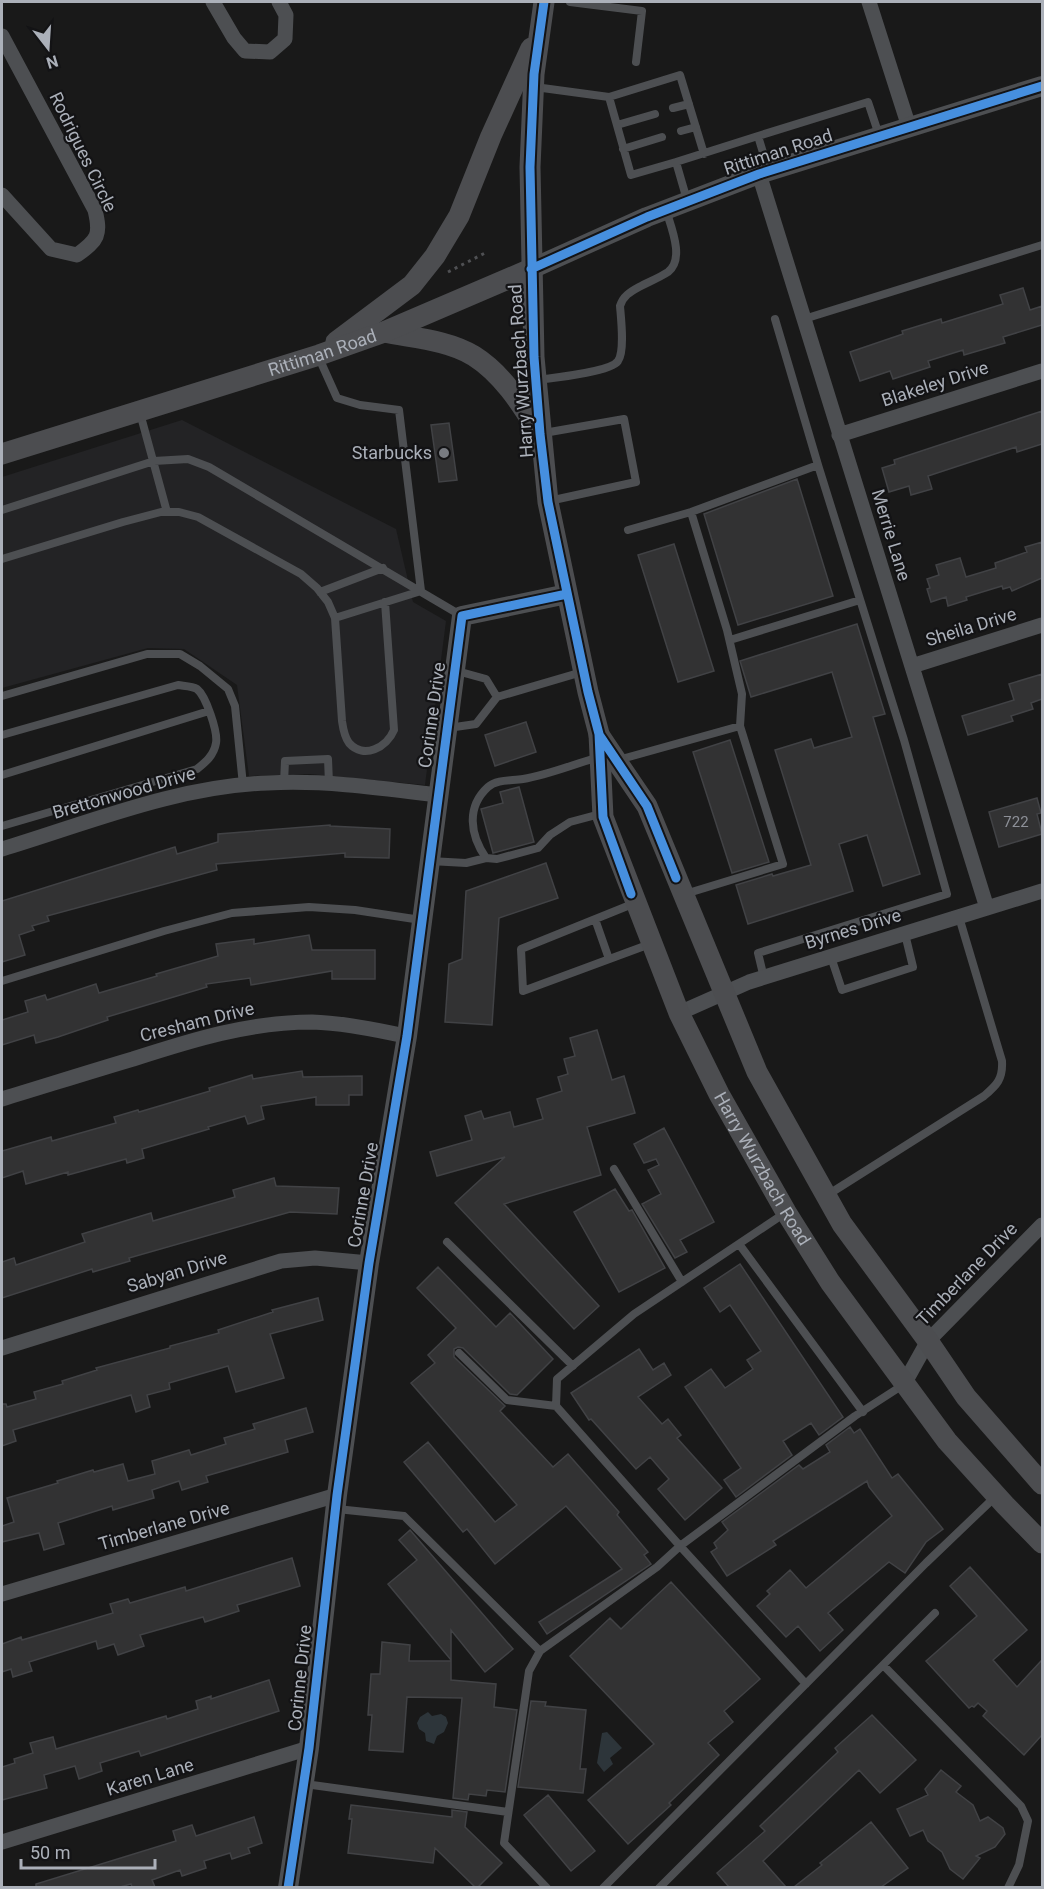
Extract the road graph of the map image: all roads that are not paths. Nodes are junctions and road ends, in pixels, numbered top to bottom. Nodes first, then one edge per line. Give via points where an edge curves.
1 (213, 2) edge
2 (279, 2) edge
3 (544, 2) edge
4 (570, 2) edge
5 (869, 2) edge
6 (542, 25) junction
7 (2, 36) edge
8 (636, 62) dead end
9 (533, 86) junction
10 (1042, 86) edge
11 (609, 97) junction
12 (688, 104) junction
13 (673, 108) dead end
14 (655, 114) dead end
15 (617, 125) junction
16 (696, 127) junction
17 (909, 127) junction
18 (681, 131) dead end
19 (758, 136) junction
20 (662, 137) dead end
21 (880, 137) junction
22 (623, 149) junction
23 (704, 154) junction
24 (676, 162) junction
25 (764, 172) junction
26 (2, 195) edge
27 (687, 202) junction
28 (666, 210) junction
29 (1042, 245) edge
30 (531, 269) junction
31 (775, 319) dead end
32 (804, 319) junction
33 (384, 332) junction
34 (318, 355) junction
35 (1042, 371) edge
36 (536, 380) junction
37 (139, 412) junction
38 (540, 434) junction
39 (839, 435) junction
40 (2, 454) edge
41 (154, 461) junction
42 (818, 465) junction
43 (548, 502) junction
44 (2, 510) edge
45 (166, 512) junction
46 (691, 512) junction
47 (628, 530) dead end
48 (2, 559) edge
49 (383, 568) junction
50 (420, 591) junction
51 (320, 592) junction
52 (567, 594) junction
53 (860, 600) junction
54 (385, 602) junction
55 (462, 615) junction
56 (335, 618) junction
57 (1042, 625) edge
58 (730, 640) junction
59 (912, 666) junction
60 (454, 671) junction
61 (584, 672) junction
62 (2, 696) edge
63 (497, 697) junction
64 (209, 711) junction
65 (740, 726) junction
66 (446, 728) junction
67 (2, 735) edge
68 (608, 759) junction
69 (2, 775) edge
70 (284, 783) junction
71 (329, 783) junction
72 (243, 785) junction
73 (437, 795) junction
74 (603, 813) junction
75 (2, 826) edge
76 (2, 849) edge
77 (486, 858) junction
78 (429, 861) junction
79 (1042, 891) edge
80 (683, 894) junction
81 (635, 903) junction
82 (987, 908) junction
83 (960, 917) junction
84 (595, 919) junction
85 (421, 920) junction
86 (905, 934) junction
87 (651, 943) junction
88 (831, 957) junction
89 (609, 959) junction
90 (764, 978) junction
91 (2, 981) edge
92 (724, 993) junction
93 (679, 1013) junction
94 (407, 1036) junction
95 (2, 1100) edge
96 (615, 1169) dead end
97 (826, 1196) junction
98 (786, 1212) junction
99 (1042, 1225) edge
100 (447, 1242) dead end
101 (739, 1244) junction
102 (369, 1263) junction
103 (682, 1282) junction
104 (928, 1341) junction
105 (2, 1348) edge
106 (459, 1353) dead end
107 (573, 1365) junction
108 (904, 1384) junction
109 (556, 1406) junction
110 (859, 1414) junction
111 (1042, 1484) edge
112 (996, 1495) junction
113 (336, 1502) junction
114 (1042, 1543) edge
115 (680, 1546) junction
116 (2, 1594) edge
117 (935, 1613) dead end
118 (540, 1651) junction
119 (883, 1665) junction
120 (807, 1684) junction
121 (309, 1749) junction
122 (304, 1784) junction
123 (508, 1812) junction
124 (2, 1842) edge
125 (288, 1887) edge
126 (547, 1887) edge
127 (603, 1887) edge
128 (659, 1887) edge
129 (1008, 1887) edge

1 - 2 street via 245,51 270,52 285,39 286,15
3 - 6 main road, Harry Wurzbach Road
4 - 8 lane via 642,11
5 - 17 street
6 - 9 main road, Harry Wurzbach Road
6 - 34 main road via 490,136 459,216 435,256 412,285
7 - 26 street, Rodrigues Circle via 95,210 99,229 93,244 77,255 51,249
9 - 11 lane
9 - 30 main road, Harry Wurzbach Road
10 - 17 street, Rittiman Road
11 - 12 lane via 680,75
11 - 15 lane
12 - 13 lane
12 - 16 lane
14 - 15 lane
15 - 22 lane
16 - 18 lane
16 - 23 lane
17 - 21 street, Rittiman Road
19 - 21 lane via 868,102
19 - 23 lane
19 - 25 lane
20 - 22 lane
21 - 25 street, Rittiman Road
22 - 24 lane via 631,175
23 - 24 lane
24 - 27 lane
25 - 27 street, Rittiman Road
25 - 32 street, Merrie Lane
27 - 28 street, Rittiman Road
28 - 30 street, Rittiman Road
28 - 36 lane via 674,236 675,264 622,300 620,360 596,371
29 - 32 lane
30 - 33 main road, Rittiman Road
30 - 36 main road, Harry Wurzbach Road
31 - 42 lane
32 - 39 street, Merrie Lane
33 - 34 main road, Rittiman Road
33 - 38 main road via 435,342 474,356 519,399
34 - 37 main road, Rittiman Road
34 - 50 lane via 337,398 399,410
35 - 39 street, Blakeley Drive
36 - 38 main road, Harry Wurzbach Road
37 - 40 main road, Rittiman Road
37 - 41 lane
38 - 43 main road, Harry Wurzbach Road
38 - 43 lane via 624,419 636,482
39 - 59 street, Merrie Lane
41 - 44 lane
41 - 45 lane
41 - 49 lane via 188,459 209,467
42 - 46 lane
42 - 53 lane
43 - 52 main road, Harry Wurzbach Road
45 - 48 lane
45 - 51 lane via 198,517 301,574
46 - 47 lane
46 - 58 lane
49 - 50 lane
49 - 51 lane
50 - 54 lane
50 - 55 lane
51 - 56 lane
52 - 55 street
52 - 61 main road, Harry Wurzbach Road
53 - 58 lane
53 - 90 lane via 947,894 758,953
54 - 56 lane
54 - 56 lane via 394,730 382,747 368,751 350,744 345,736
55 - 60 street, Corinne Drive
57 - 59 street, Sheila Drive
58 - 65 lane via 742,694
59 - 82 street, Merrie Lane
60 - 63 lane via 486,679
60 - 66 street, Corinne Drive
61 - 63 lane
61 - 68 main road, Harry Wurzbach Road
62 - 72 lane via 147,654 180,654 228,689 235,706
63 - 66 lane via 476,724
64 - 67 lane via 196,688 178,685
64 - 69 lane
64 - 75 lane via 217,742 210,758 197,769
65 - 68 lane
65 - 80 lane via 783,864
66 - 73 street, Corinne Drive
68 - 74 main road, Harry Wurzbach Road
68 - 77 lane via 489,786 475,804 471,822 476,845
68 - 80 main road, Harry Wurzbach Road via 647,806
70 - 71 street, Brettonwood Drive
70 - 71 lane via 285,760 328,759
70 - 72 street, Brettonwood Drive
71 - 73 street, Brettonwood Drive
72 - 76 street, Brettonwood Drive via 154,802
73 - 78 street, Corinne Drive
74 - 77 lane via 570,822 538,848 497,859
74 - 81 main road, Harry Wurzbach Road
77 - 78 lane via 466,863
78 - 85 street, Corinne Drive
79 - 82 street, Byrnes Drive
80 - 92 main road, Harry Wurzbach Road
81 - 84 lane
81 - 87 main road, Harry Wurzbach Road
82 - 83 street, Byrnes Drive
83 - 86 street, Byrnes Drive
83 - 97 lane via 1002,1062 999,1083
84 - 89 lane
84 - 89 lane via 521,950 523,991
85 - 91 lane via 309,907 232,913
85 - 94 street, Corinne Drive
86 - 88 street, Byrnes Drive
86 - 88 lane via 913,967 842,990
87 - 89 lane
87 - 93 main road, Harry Wurzbach Road
88 - 90 street, Byrnes Drive
90 - 92 street, Byrnes Drive
92 - 93 street, Byrnes Drive
92 - 97 main road, Harry Wurzbach Road via 757,1072
93 - 98 main road, Harry Wurzbach Road via 719,1094
94 - 95 street, Cresham Drive via 311,1022 230,1030
94 - 102 street, Corinne Drive
96 - 103 lane
97 - 104 main road, Harry Wurzbach Road via 842,1224
98 - 101 lane
98 - 108 main road, Harry Wurzbach Road via 830,1282
99 - 104 street, Timberlane Drive
100 - 107 lane
101 - 103 lane
101 - 110 lane
102 - 105 street, Sabyan Drive via 315,1258 281,1261
102 - 113 street, Corinne Drive
103 - 107 lane via 634,1314
104 - 108 street, Timberlane Drive
104 - 111 main road, Harry Wurzbach Road via 966,1396
106 - 109 lane via 507,1400
107 - 109 lane via 557,1379
108 - 110 lane
108 - 112 main road, Harry Wurzbach Road via 947,1441
109 - 115 lane
110 - 115 lane
112 - 114 main road, Harry Wurzbach Road
112 - 120 lane
113 - 116 street, Timberlane Drive
113 - 118 lane via 404,1516
113 - 121 street, Corinne Drive
115 - 118 lane
115 - 120 lane
117 - 119 lane
118 - 123 lane via 529,1671
119 - 128 lane
119 - 129 lane via 1021,1806 1028,1821 1019,1865
120 - 127 lane
121 - 122 street, Corinne Drive
121 - 124 street, Karen Lane
122 - 123 lane
122 - 125 street, Corinne Drive
123 - 126 lane via 504,1843

